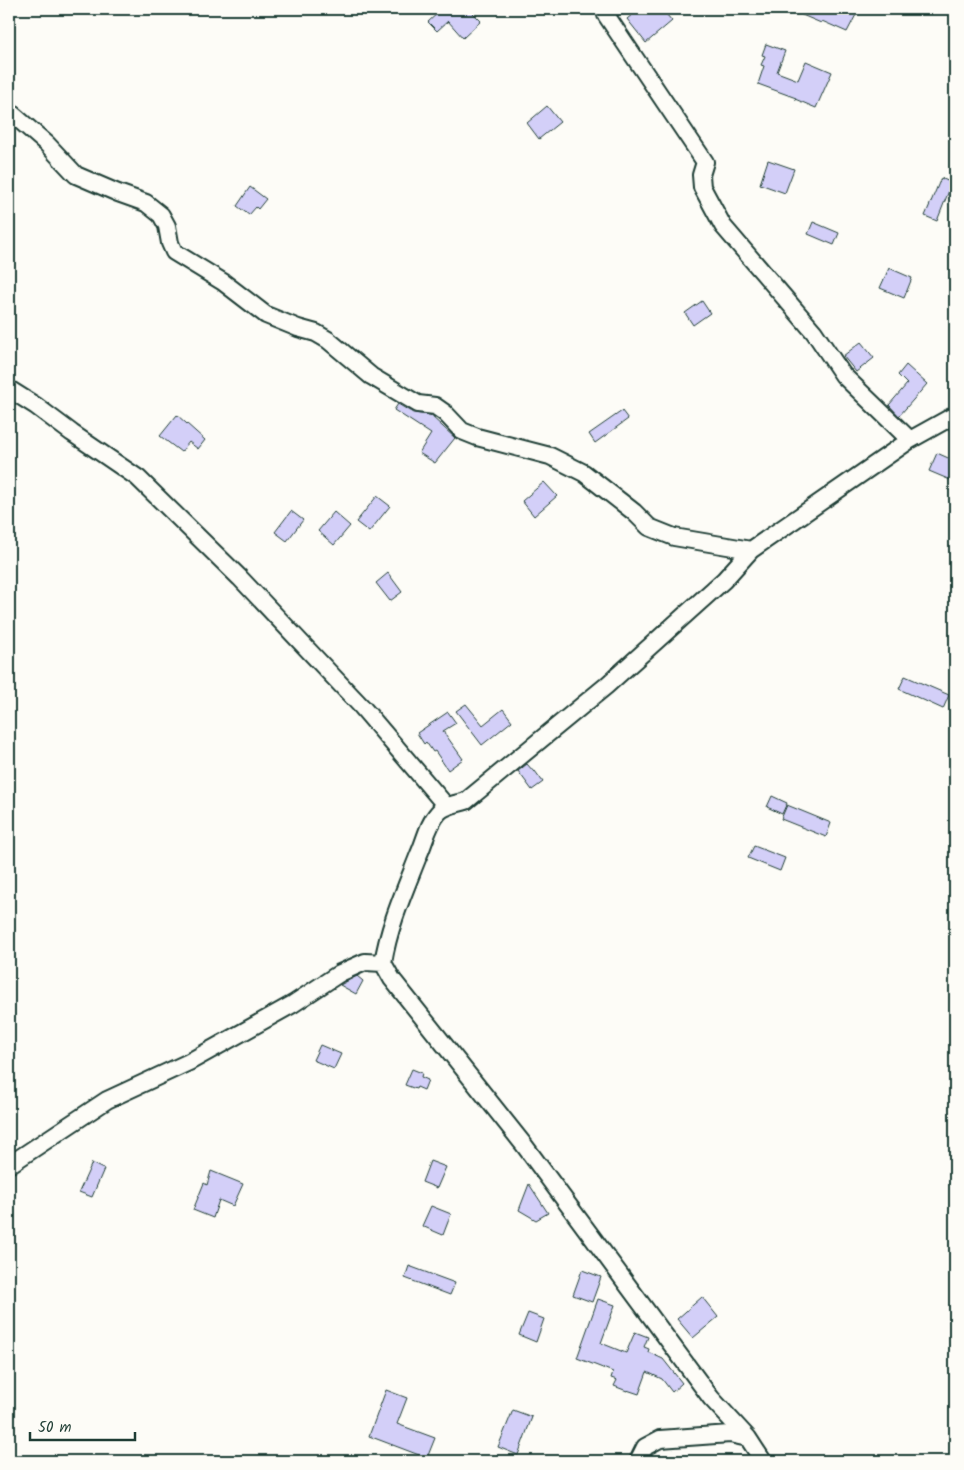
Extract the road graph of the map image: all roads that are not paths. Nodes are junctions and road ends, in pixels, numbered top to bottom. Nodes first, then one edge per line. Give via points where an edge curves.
1 (611, 9) edge
2 (9, 111) edge
3 (9, 389) edge
4 (955, 415) edge
5 (910, 440) junction
6 (751, 550) junction
7 (447, 807) junction
8 (384, 963) junction
9 (9, 1165) edge
10 (748, 1438) junction
11 (638, 1461) edge
12 (763, 1461) edge

1 - 5 street via 606,15 705,162 702,187 723,226 814,332 843,375
2 - 6 street via 76,175 146,203 161,215 174,252 223,282 266,315 328,340 371,376 418,404 435,406 462,431 550,456 584,473 649,527 674,537
3 - 7 street via 138,478 240,578 362,707
4 - 5 street
5 - 6 street
6 - 7 street via 724,580 606,686 466,801
7 - 8 street via 439,811 431,824 401,900 386,945
8 - 9 street via 365,962 340,973 293,1004 189,1062 107,1100
8 - 10 street via 392,979 524,1145 711,1398
10 - 11 street via 730,1434 660,1439 645,1447
10 - 12 street

